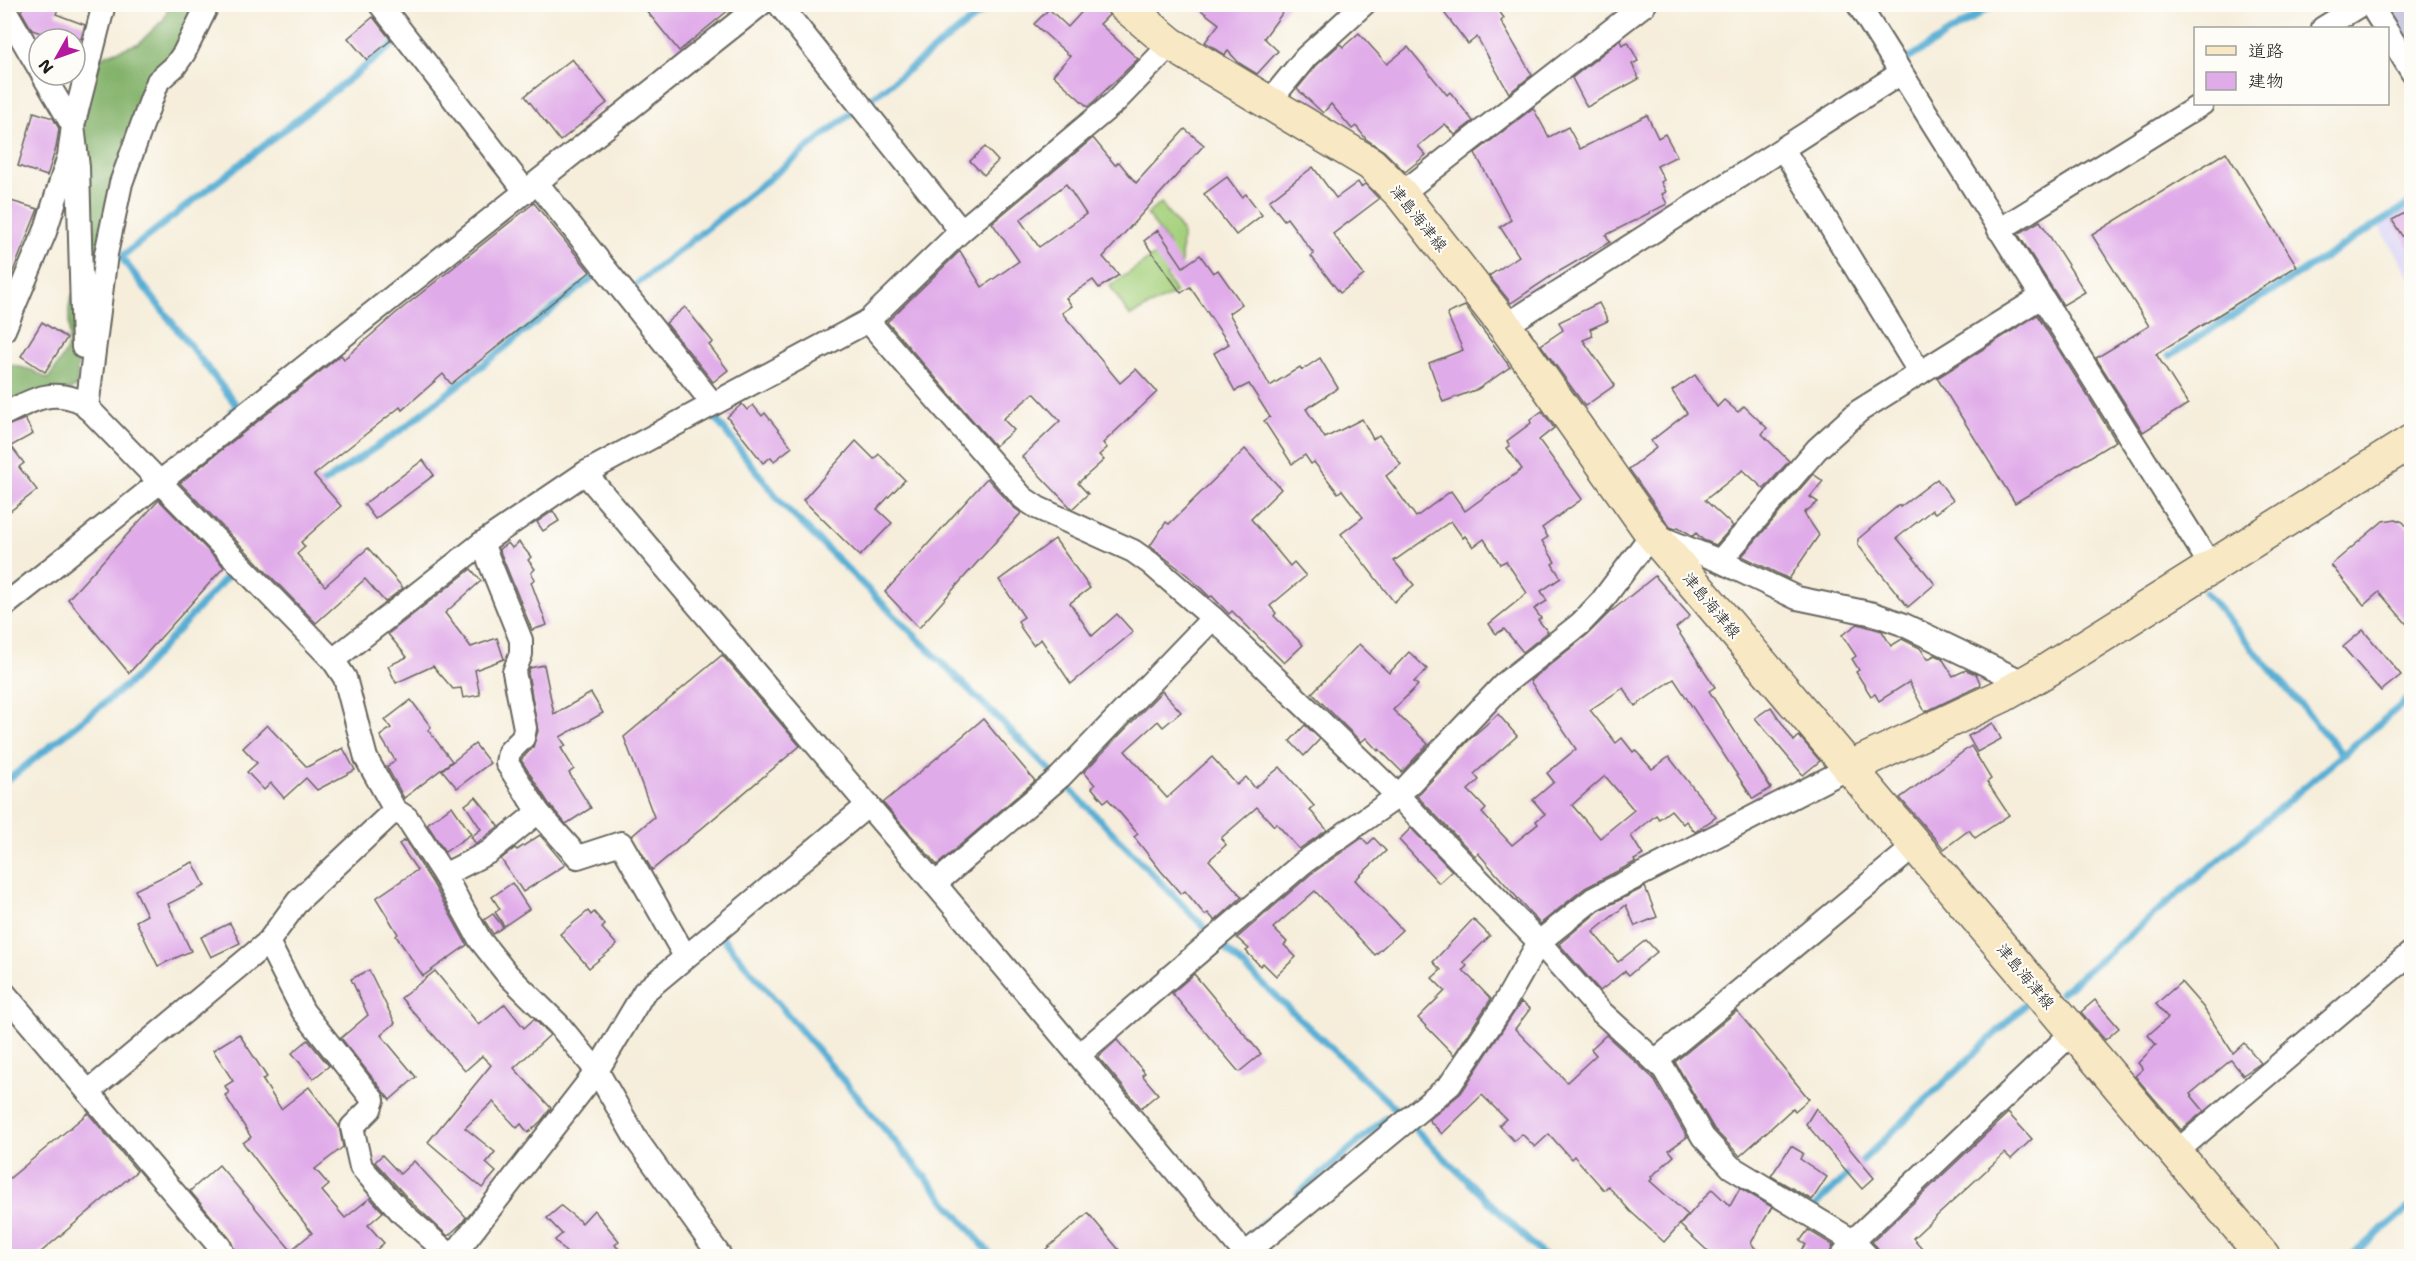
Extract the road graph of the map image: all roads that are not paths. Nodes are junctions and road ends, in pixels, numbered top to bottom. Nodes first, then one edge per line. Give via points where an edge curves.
1 (104, 4) edge
2 (208, 4) edge
3 (380, 4) edge
4 (761, 4) edge
5 (779, 4) edge
6 (1364, 4) edge
7 (1858, 4) edge
8 (2362, 4) edge
9 (2370, 4) edge
10 (4, 8) edge
11 (1136, 8) edge
12 (1633, 8) edge
13 (2325, 27) edge
14 (2384, 27) edge
15 (2389, 35) edge
16 (1171, 44) junction
17 (27, 47) edge
18 (2412, 72) edge
19 (1901, 73) junction
20 (50, 87) edge
21 (1269, 102) junction
22 (2200, 105) edge
23 (73, 126) junction
24 (1783, 149) junction
25 (532, 187) junction
26 (1401, 194) junction
27 (1999, 230) junction
28 (961, 231) junction
29 (2041, 297) junction
30 (868, 321) junction
31 (1505, 326) junction
32 (4, 330) edge
33 (1920, 373) junction
34 (713, 404) junction
35 (87, 408) junction
36 (4, 414) edge
37 (2412, 441) edge
38 (585, 473) junction
39 (159, 483) junction
40 (1652, 534) junction
41 (482, 543) junction
42 (1725, 564) junction
43 (2211, 566) junction
44 (1710, 603) junction
45 (4, 606) edge
46 (1213, 618) junction
47 (333, 660) junction
48 (2025, 683) junction
49 (1849, 768) junction
50 (1398, 796) junction
51 (867, 806) junction
52 (395, 810) junction
53 (538, 812) junction
54 (1915, 846) junction
55 (444, 875) junction
56 (935, 884) junction
57 (268, 942) junction
58 (1539, 942) junction
59 (2412, 952) edge
60 (686, 956) junction
61 (4, 993) edge
62 (2073, 1032) junction
63 (1078, 1055) junction
64 (1655, 1061) junction
65 (597, 1071) junction
66 (88, 1092) junction
67 (2175, 1153) junction
68 (1854, 1251) edge
69 (1245, 1256) edge
70 (224, 1257) edge
71 (452, 1257) edge
72 (720, 1257) edge
73 (2263, 1257) edge

1 - 23 street
2 - 35 street via 184,53 158,81 121,183 106,254
3 - 25 street
4 - 25 street
5 - 28 street
6 - 21 street via 1306,57
7 - 19 street
8 - 13 street
9 - 14 street
10 - 17 street
11 - 16 main road, 津島海津線
12 - 26 street
15 - 18 street
16 - 21 main road, 津島海津線
16 - 28 street via 1115,102
19 - 24 street
19 - 27 street
20 - 23 street
21 - 26 main road, 津島海津線 via 1371,164
22 - 27 street
23 - 32 street via 69,156 45,232
23 - 35 street
24 - 31 street
24 - 33 street
25 - 34 street
25 - 39 street
26 - 31 main road, 津島海津線
27 - 29 street
28 - 30 street
29 - 33 street
29 - 43 street
30 - 34 street
30 - 46 street via 1023,498 1132,551
31 - 40 main road, 津島海津線
33 - 42 street via 1859,411 1816,449
34 - 38 street
35 - 36 street via 71,397 53,394
35 - 39 street
37 - 43 main road
38 - 41 street
38 - 51 street
39 - 45 street
39 - 47 street
40 - 42 street
40 - 44 main road, 津島海津線
40 - 50 street via 1580,624 1504,684
41 - 47 street
41 - 53 street via 522,654 514,672 525,728 523,738 509,752 507,763
42 - 44 street
42 - 48 street via 1797,598 1902,624
43 - 48 main road
44 - 49 main road, 津島海津線
46 - 50 street
46 - 56 street via 1060,777
47 - 52 street via 345,678 366,758
48 - 49 main road
49 - 54 main road, 津島海津線
49 - 58 street via 1593,899
50 - 58 street
50 - 63 street via 1304,863
51 - 56 street
51 - 60 street
52 - 55 street via 407,818
52 - 57 street via 298,901
53 - 55 street via 489,852
53 - 60 street via 578,857 621,843
54 - 62 main road, 津島海津線
54 - 64 street
55 - 65 street via 480,940
56 - 63 street
57 - 66 street
57 - 71 street via 303,1011 373,1100 352,1127 361,1167 402,1213
58 - 64 street via 1600,1011
58 - 69 street via 1503,1006 1450,1085
59 - 67 street
60 - 65 street via 644,992
61 - 66 street
62 - 67 main road, 津島海津線
62 - 68 street
63 - 69 street
64 - 68 street via 1664,1069 1703,1137 1731,1167
65 - 71 street
65 - 72 street via 636,1138
66 - 70 street via 220,1247
67 - 73 main road, 津島海津線

